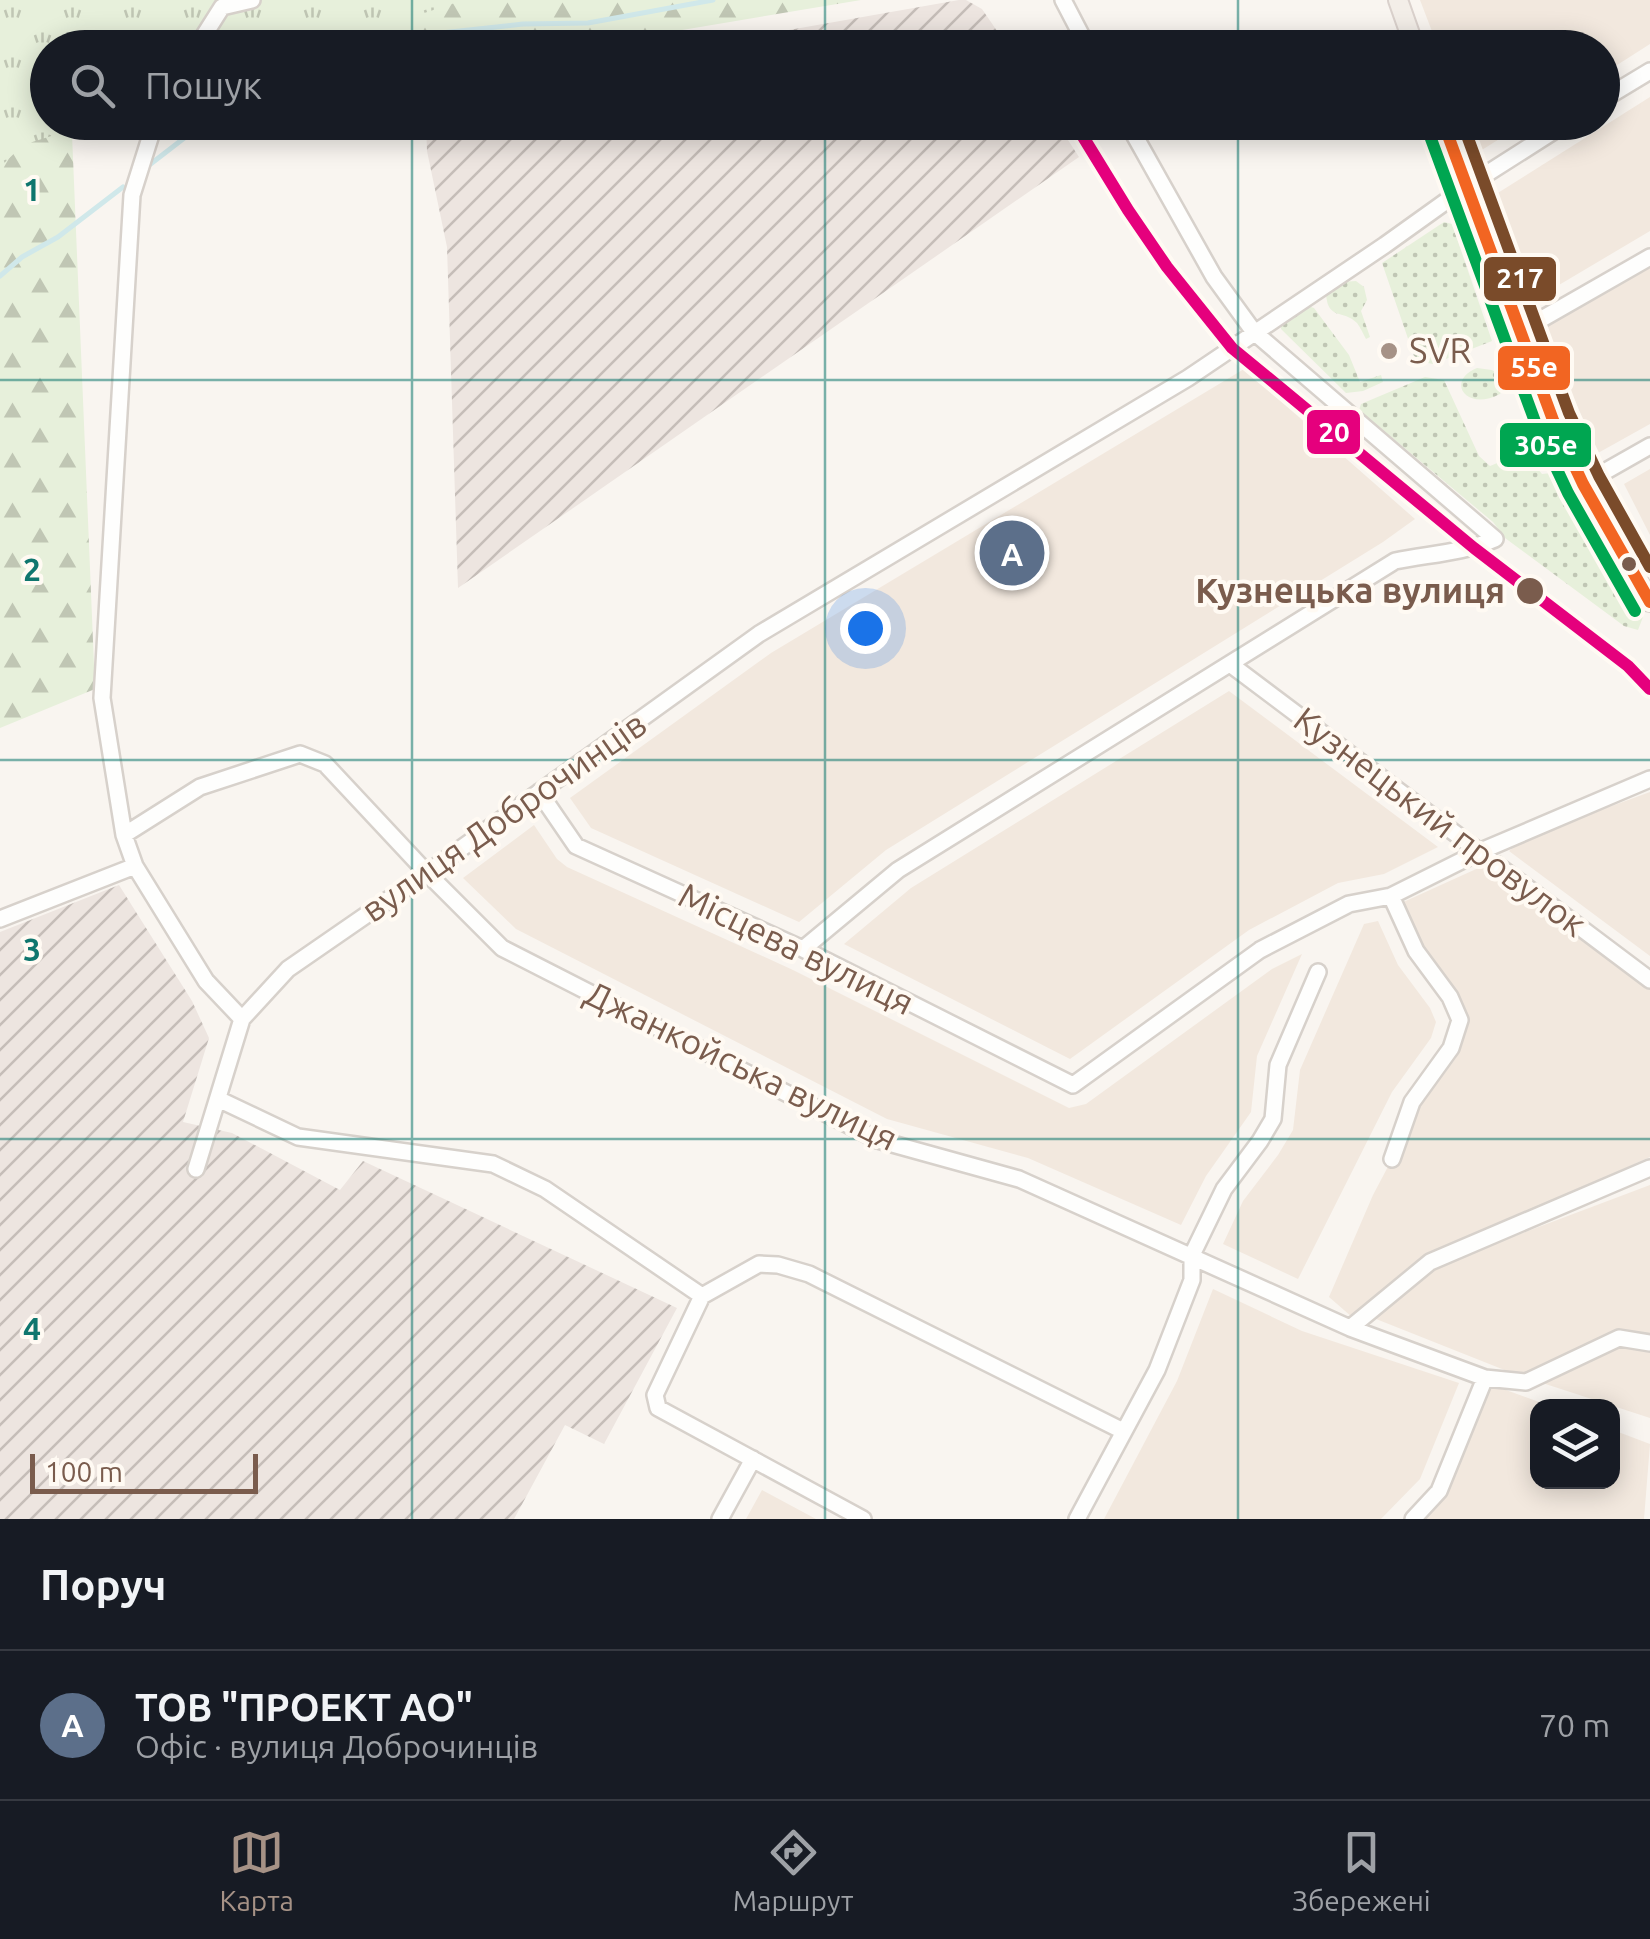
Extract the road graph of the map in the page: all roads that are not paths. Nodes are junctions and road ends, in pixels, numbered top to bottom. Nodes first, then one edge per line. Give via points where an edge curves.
1 (252, 0) edge
2 (1063, 0) edge
3 (1398, 0) edge
4 (207, 30) edge
5 (1079, 30) edge
6 (1409, 30) edge
7 (1650, 70) edge
8 (1620, 89) edge
9 (149, 140) edge
10 (1137, 140) edge
11 (1449, 140) edge
12 (1540, 140) edge
13 (1466, 187) junction
14 (1650, 257) edge
15 (1254, 332) junction
16 (1520, 332) junction
17 (1650, 446) edge
18 (1582, 484) junction
19 (1650, 602) edge
20 (1230, 664) junction
21 (1650, 778) edge
22 (539, 792) junction
23 (124, 835) junction
24 (1480, 851) junction
25 (136, 866) junction
26 (427, 872) junction
27 (1392, 896) junction
28 (0, 919) edge
29 (803, 949) junction
30 (1318, 972) dead end
31 (1650, 980) edge
32 (242, 1019) junction
33 (218, 1099) junction
34 (1392, 1159) dead end
35 (1650, 1168) edge
36 (196, 1169) dead end
37 (1192, 1255) junction
38 (702, 1296) junction
39 (1350, 1328) junction
40 (1650, 1343) edge
41 (1485, 1378) junction
42 (1123, 1431) junction
43 (754, 1459) junction
44 (720, 1519) edge
45 (863, 1519) edge
46 (1077, 1519) edge
47 (1413, 1519) edge

1 - 4 street via 222,7
2 - 5 street
3 - 6 main road
7 - 8 street
9 - 23 street via 132,195 102,698
10 - 15 street via 1214,277
11 - 13 main road
12 - 13 street, вулиця Доброчинців
13 - 15 street, вулиця Доброчинців
13 - 16 main road
14 - 16 street
15 - 20 street via 1495,539 1461,552 1395,561
15 - 22 street, вулиця Доброчинців via 759,634
16 - 18 main road
17 - 18 street
18 - 19 main road
20 - 24 street, Кузнецький провулок
20 - 29 street via 898,870
21 - 24 street
22 - 26 street, вулиця Доброчинців
22 - 29 street, Місцева вулиця via 576,846
23 - 25 street
23 - 26 street, Джанкойська вулиця via 200,788 300,754 325,764
24 - 27 street
24 - 31 street, Кузнецький провулок
25 - 28 street
25 - 32 street via 206,981
26 - 32 street, вулиця Доброчинців via 288,969
26 - 37 street, Джанкойська вулиця via 502,948 878,1140 1019,1179
27 - 29 street, Місцева вулиця via 1348,904 1260,950 1072,1086
27 - 34 street via 1416,951 1460,1020 1451,1048 1412,1102
30 - 37 street via 1278,1065 1273,1119 1224,1189
32 - 33 street
33 - 36 street
33 - 38 street via 298,1137 493,1164 545,1189
35 - 39 street via 1430,1262
37 - 39 street, Джанкойська вулиця
37 - 42 street via 1192,1280 1158,1370
38 - 42 street via 759,1264 778,1264
38 - 43 street via 655,1395 658,1408
39 - 41 street, Джанкойська вулиця
40 - 41 street, Джанкойська вулиця via 1620,1338 1526,1382
41 - 47 street via 1440,1492
42 - 46 street
43 - 44 street
43 - 45 street

